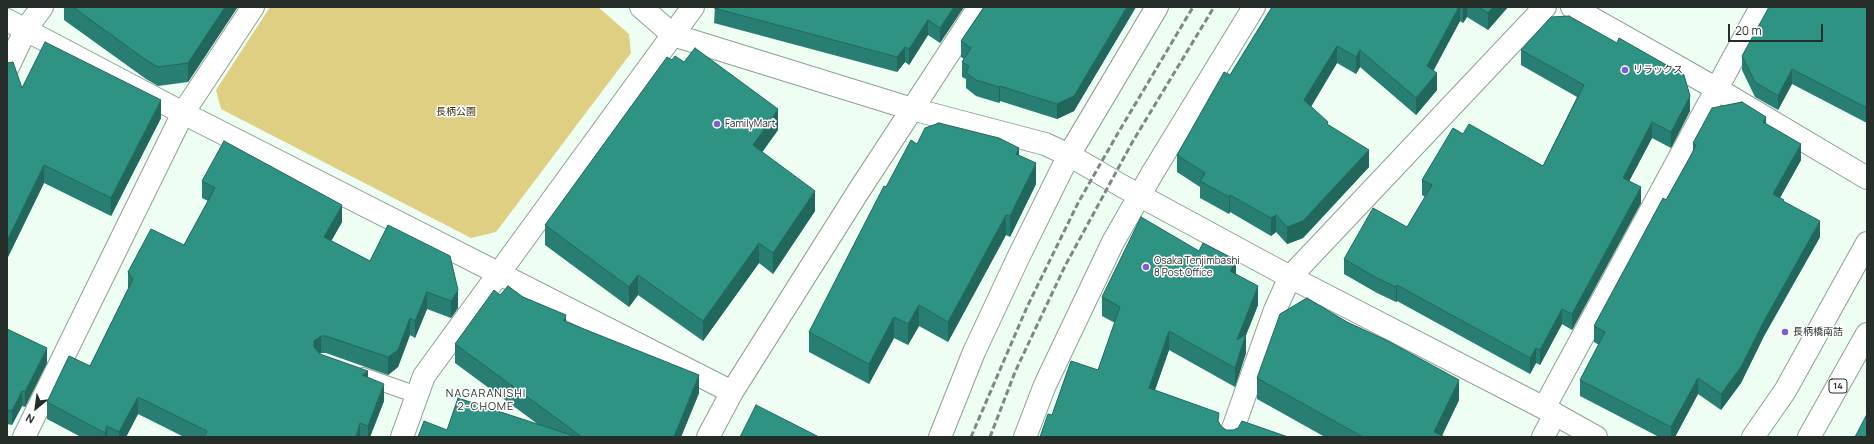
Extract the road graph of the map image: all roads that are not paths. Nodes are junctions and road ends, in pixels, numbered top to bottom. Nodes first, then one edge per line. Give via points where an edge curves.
1 (42, 7) edge
2 (253, 7) edge
3 (641, 7) edge
4 (693, 7) edge
5 (979, 7) edge
6 (1157, 7) edge
7 (1254, 7) edge
8 (1545, 7) edge
9 (1572, 7) edge
10 (1761, 7) edge
11 (16, 25) edge
12 (673, 35) junction
13 (7, 69) edge
14 (1717, 89) junction
15 (912, 109) junction
16 (183, 113) junction
17 (1077, 160) junction
18 (1867, 178) edge
19 (1130, 191) junction
20 (1867, 242) edge
21 (498, 275) junction
22 (1290, 277) junction
23 (1867, 334) edge
24 (352, 372) edge
25 (732, 392) junction
26 (417, 395) junction
27 (1549, 411) junction
28 (24, 437) edge
29 (402, 437) edge
30 (708, 437) edge
31 (940, 437) edge
32 (1025, 437) edge
33 (1230, 437) edge
34 (1543, 437) edge
35 (1596, 437) edge
36 (1753, 437) edge
37 (1809, 437) edge

1 - 11 street
2 - 16 street
3 - 12 street
4 - 12 street
5 - 15 street
6 - 17 street
7 - 19 street
8 - 22 street
9 - 14 street
10 - 14 street
11 - 13 street
11 - 16 street
12 - 15 street
12 - 21 street
14 - 18 street
14 - 27 street
15 - 17 street via 1045,144
15 - 25 street
16 - 21 street
16 - 28 street
17 - 19 street
17 - 31 street via 1018,258 974,352
19 - 22 street
19 - 32 street via 1113,242 1045,385
20 - 36 street via 1785,391
21 - 25 street
21 - 26 street via 424,376
22 - 27 street
22 - 33 street via 1275,310
23 - 37 street, 14
24 - 26 lane
25 - 30 street
26 - 29 street
27 - 34 street
27 - 35 street

